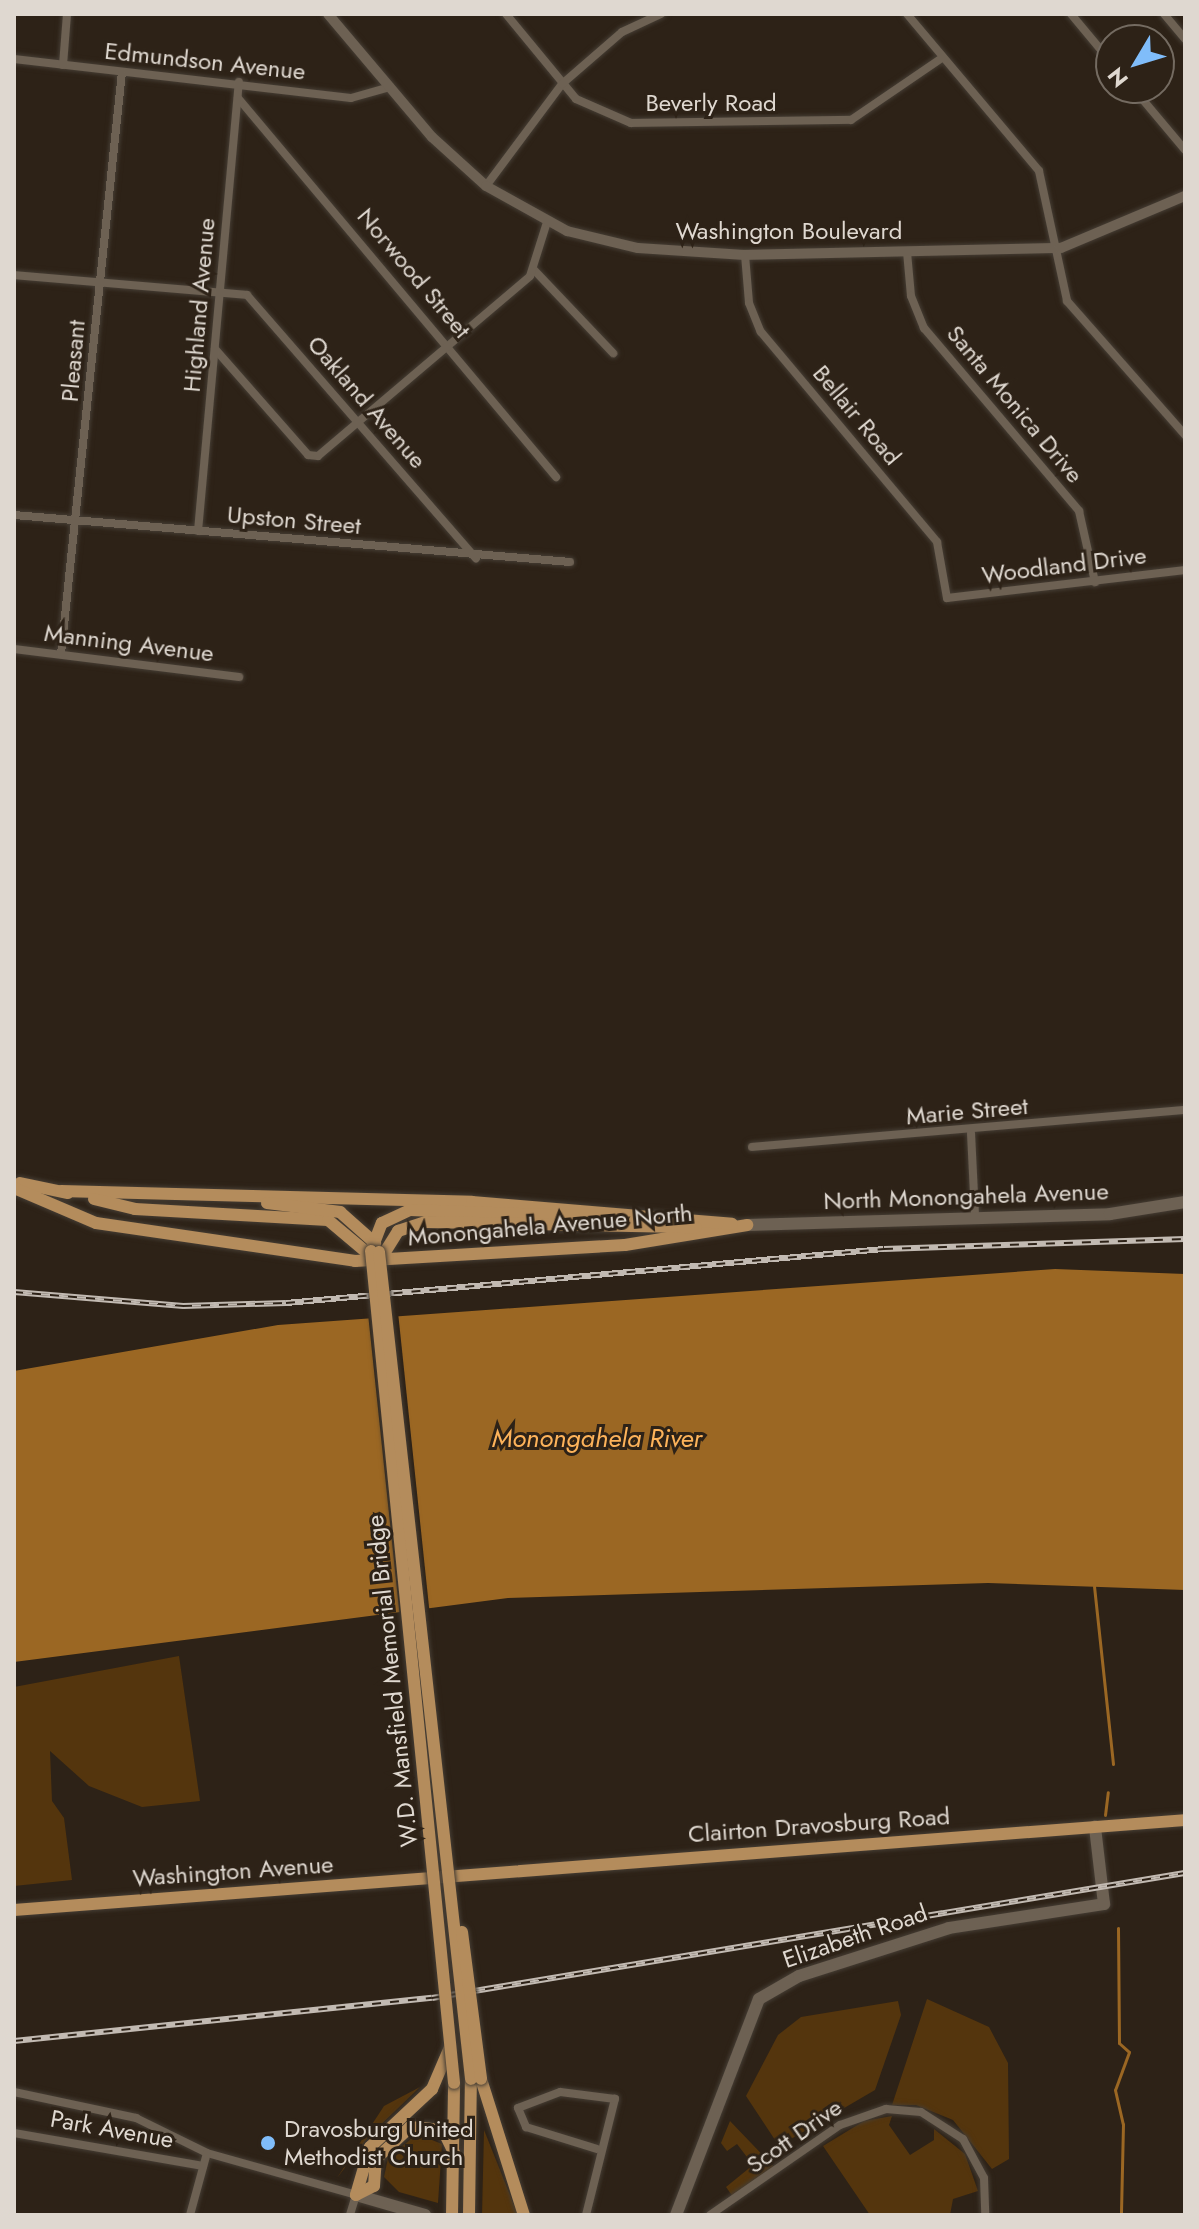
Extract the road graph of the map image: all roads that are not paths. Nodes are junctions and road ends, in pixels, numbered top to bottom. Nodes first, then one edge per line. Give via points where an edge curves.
1 (67, 14) edge
2 (328, 14) edge
3 (506, 14) edge
4 (661, 14) edge
5 (907, 14) edge
6 (1071, 14) edge
7 (1164, 14) edge
8 (1185, 39) edge
9 (1095, 43) edge
10 (942, 58) junction
11 (14, 59) edge
12 (63, 65) junction
13 (122, 72) junction
14 (239, 82) junction
15 (562, 84) junction
16 (390, 87) junction
17 (238, 98) junction
18 (1146, 104) edge
19 (1185, 150) edge
20 (486, 186) junction
21 (1185, 196) edge
22 (547, 222) junction
23 (1061, 248) junction
24 (907, 252) junction
25 (745, 255) junction
26 (534, 270) junction
27 (14, 275) edge
28 (100, 283) junction
29 (220, 297) junction
30 (449, 345) junction
31 (215, 349) junction
32 (613, 353) dead end
33 (359, 423) junction
34 (1185, 435) edge
35 (556, 477) dead end
36 (14, 515) edge
37 (78, 522) junction
38 (198, 531) junction
39 (476, 558) junction
40 (570, 562) dead end
41 (1185, 570) edge
42 (1095, 582) junction
43 (947, 598) joint
44 (14, 649) edge
45 (61, 654) junction
46 (239, 677) dead end
47 (1185, 1110) edge
48 (971, 1133) junction
49 (752, 1147) dead end
50 (14, 1185) edge
51 (61, 1191) junction
52 (136, 1195) junction
53 (1185, 1202) edge
54 (641, 1216) junction
55 (975, 1216) junction
56 (747, 1225) junction
57 (372, 1237) junction
58 (375, 1252) junction
59 (378, 1274) junction
60 (1185, 1820) edge
61 (1095, 1827) junction
62 (452, 1871) junction
63 (14, 1910) edge
64 (451, 2041) junction
65 (476, 2079) junction
66 (14, 2092) edge
67 (14, 2133) edge
68 (597, 2149) junction
69 (207, 2153) junction
70 (458, 2161) junction
71 (203, 2166) junction
72 (356, 2195) junction
73 (453, 2209) edge
74 (470, 2210) edge
75 (190, 2215) edge
76 (350, 2215) edge
77 (425, 2215) edge
78 (524, 2215) edge
79 (586, 2215) edge
80 (676, 2215) edge
81 (710, 2215) edge
82 (985, 2215) edge

1 - 12 street
2 - 16 street, Washington Boulevard
3 - 15 street, Beverly Road
4 - 15 street via 622,32
5 - 10 street
6 - 9 street
7 - 8 street
10 - 15 street, Beverly Road via 866,115 833,123 631,123 590,110
10 - 23 street via 1039,171
11 - 12 street, Edmundson Avenue
12 - 13 street, Edmundson Avenue
13 - 14 street, Edmundson Avenue
13 - 28 street, Pleasant
14 - 16 street, Edmundson Avenue via 351,98
14 - 17 street, Highland Avenue
15 - 20 street
16 - 20 street, Washington Boulevard
17 - 29 street, Highland Avenue
17 - 30 street, Norwood Street
18 - 19 street
20 - 22 street, Washington Boulevard
21 - 23 street, Washington Boulevard
22 - 25 street, Washington Boulevard via 638,248
22 - 26 street
23 - 24 street, Washington Boulevard
23 - 34 street via 1067,301
24 - 25 street, Washington Boulevard
24 - 42 street, Santa Monica Drive via 911,296 924,328 1079,511
25 - 43 street, Bellair Road via 749,303 761,332 937,542
26 - 30 street
26 - 32 street
27 - 28 street
28 - 29 street
28 - 37 street, Pleasant
29 - 31 street, Highland Avenue
29 - 33 street, Oakland Avenue via 247,295
30 - 33 street
30 - 35 street, Norwood Street
31 - 33 street via 308,455 318,456
31 - 38 street, Highland Avenue
33 - 39 street, Oakland Avenue
36 - 37 street, Upston Street
37 - 38 street, Upston Street
37 - 45 street, Pleasant
38 - 39 street, Upston Street
39 - 40 street, Upston Street
41 - 42 street, Woodland Drive
42 - 43 street, Woodland Drive
44 - 45 street, Manning Avenue
45 - 46 street, Manning Avenue
47 - 48 street, Marie Street
48 - 49 street, Marie Street
48 - 55 street
50 - 51 main road
50 - 56 main road, Monongahela Avenue North via 96,1223 355,1261 611,1247
51 - 52 main road, Monongahela Avenue North
51 - 58 main road via 135,1209 328,1220
52 - 54 main road, Monongahela Avenue North via 355,1197
52 - 57 main road via 321,1205
53 - 55 main road, North Monongahela Avenue via 1110,1214
54 - 56 main road, Monongahela Avenue North
54 - 57 main road via 410,1210 395,1213
55 - 56 main road, North Monongahela Avenue
56 - 58 main road via 426,1222 398,1231
57 - 58 main road
58 - 59 main road, bridge
58 - 59 main road, bridge
59 - 62 main road, W.D. Mansfield Memorial Bridge, bridge
59 - 64 main road, W.D. Mansfield Memorial Bridge, bridge
60 - 61 main road, Clairton Dravosburg Road
61 - 62 main road, Clairton Dravosburg Road
61 - 80 main road, Elizabeth Road via 1104,1904 989,1917 775,1987 748,2015
62 - 63 main road, Washington Avenue
62 - 65 main road, W.D. Mansfield Memorial Bridge, bridge
64 - 70 main road, W.D. Mansfield Memorial Bridge, bridge
64 - 72 main road via 432,2089 370,2147
65 - 74 main road
65 - 78 main road
66 - 69 street via 136,2118
67 - 71 street, Park Avenue
68 - 68 street via 526,2127 518,2108 560,2092 615,2099
68 - 79 street
69 - 71 street
69 - 72 street
70 - 72 main road via 443,2130 410,2127 376,2159 374,2186
70 - 73 main road, W.D. Mansfield Memorial Bridge
71 - 75 street
72 - 76 street
72 - 77 main road
81 - 82 street, Scott Drive via 840,2125 886,2109 921,2112 963,2139 984,2178

